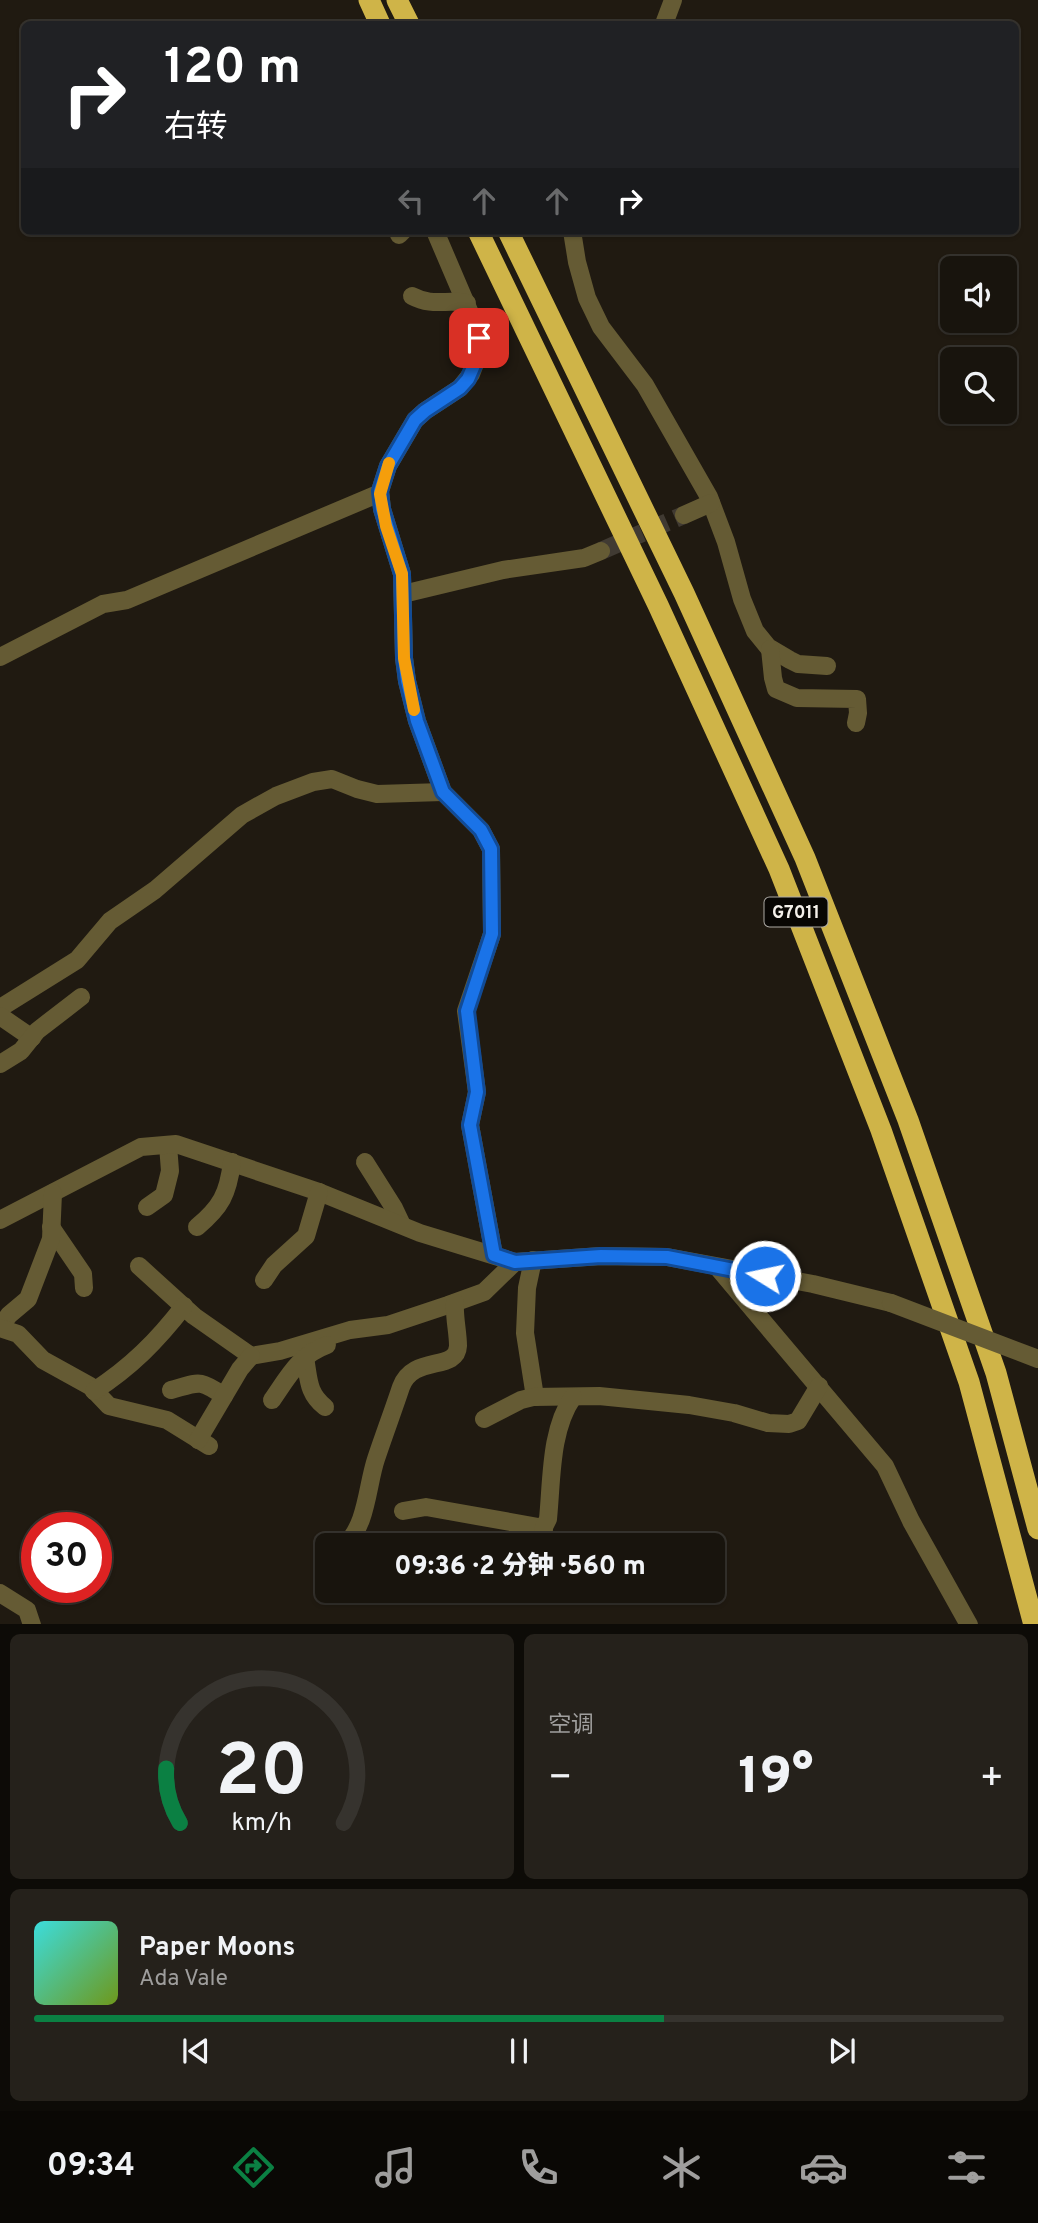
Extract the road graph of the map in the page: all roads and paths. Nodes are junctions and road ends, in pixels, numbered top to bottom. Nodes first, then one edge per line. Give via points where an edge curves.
1 (369, 0) edge
2 (397, 0) edge
3 (673, 0) edge
4 (379, 21) edge
5 (408, 21) edge
6 (665, 21) edge
7 (437, 235) edge
8 (480, 235) edge
9 (510, 235) edge
10 (573, 235) edge
11 (412, 296) dead end
12 (467, 303) junction
13 (380, 494) junction
14 (711, 503) junction
15 (684, 515) tunnel mouth
16 (601, 551) tunnel mouth
17 (403, 594) junction
18 (770, 649) junction
19 (0, 657) edge
20 (796, 663) junction
21 (827, 666) dead end
22 (772, 670) junction
23 (856, 723) dead end
24 (443, 792) junction
25 (81, 997) dead end
26 (0, 1016) edge
27 (32, 1038) junction
28 (0, 1063) edge
29 (168, 1145) junction
30 (365, 1161) dead end
31 (232, 1162) junction
32 (319, 1192) junction
33 (52, 1193) junction
34 (147, 1207) dead end
35 (0, 1220) edge
36 (402, 1225) junction
37 (51, 1227) junction
38 (197, 1227) dead end
39 (494, 1255) junction
40 (533, 1260) junction
41 (515, 1262) junction
42 (139, 1266) dead end
43 (718, 1268) junction
44 (264, 1280) dead end
45 (84, 1289) dead end
46 (455, 1303) junction
47 (184, 1306) junction
48 (382, 1326) junction
49 (0, 1327) edge
50 (251, 1356) junction
51 (305, 1357) junction
52 (1038, 1359) edge
53 (819, 1386) junction
54 (171, 1390) dead end
55 (94, 1391) junction
56 (224, 1396) junction
57 (535, 1397) junction
58 (573, 1397) junction
59 (272, 1400) dead end
60 (325, 1407) dead end
61 (484, 1419) dead end
62 (403, 1511) dead end
63 (1038, 1529) edge
64 (354, 1533) edge
65 (527, 1533) edge
66 (544, 1533) edge
67 (0, 1594) edge
68 (33, 1624) edge
69 (967, 1624) edge
70 (1034, 1624) edge

1 - 4 highway
2 - 5 highway
3 - 6 street
7 - 12 street
8 - 70 highway, G7011 via 779,869 881,1130 969,1382
9 - 63 highway, G7011 via 684,593 805,858 908,1120 992,1361
10 - 14 street via 587,298 601,327 645,385
11 - 12 street via 423,302
12 - 13 street via 479,338 474,369 460,388 415,420 388,466
13 - 17 street via 402,574
13 - 19 street via 127,600 103,604
14 - 15 street
14 - 18 street via 749,620
16 - 17 street
17 - 24 street via 407,681
18 - 20 street
18 - 22 street
20 - 21 street
20 - 22 street
22 - 23 street via 776,689 792,697 857,699
24 - 26 street via 368,793 332,779 276,796 242,815 155,890 110,921 77,960
24 - 39 street via 481,830 491,849 492,934 467,1011 477,1092 470,1125
25 - 27 street
26 - 27 street
27 - 28 street
29 - 31 street
29 - 33 street via 141,1147
29 - 34 street via 170,1171 164,1195
30 - 36 street
31 - 32 street
31 - 38 street via 224,1198
32 - 36 street
32 - 44 street via 306,1236
33 - 35 street
33 - 37 street
36 - 39 street
37 - 45 street via 83,1274
37 - 49 street via 51,1239 28,1300
39 - 41 street
40 - 41 street
40 - 43 street via 667,1257
40 - 57 street via 525,1325
41 - 46 street via 484,1292
42 - 47 street
43 - 52 street, bridge via 891,1303
43 - 53 street
46 - 48 street
46 - 64 street via 455,1354 435,1365 420,1366 407,1377
47 - 50 street
47 - 55 street via 146,1352
48 - 50 street
48 - 51 street via 371,1335
49 - 55 street via 18,1334 43,1360
50 - 56 street
51 - 59 street
51 - 60 street via 312,1392
53 - 58 street via 798,1421 789,1424 689,1405
53 - 69 street via 885,1465
54 - 56 street via 197,1382
55 - 56 street via 109,1406 167,1420 204,1443
57 - 58 street
57 - 61 street
58 - 66 street via 558,1434
62 - 65 street via 426,1507
67 - 68 street via 27,1610

